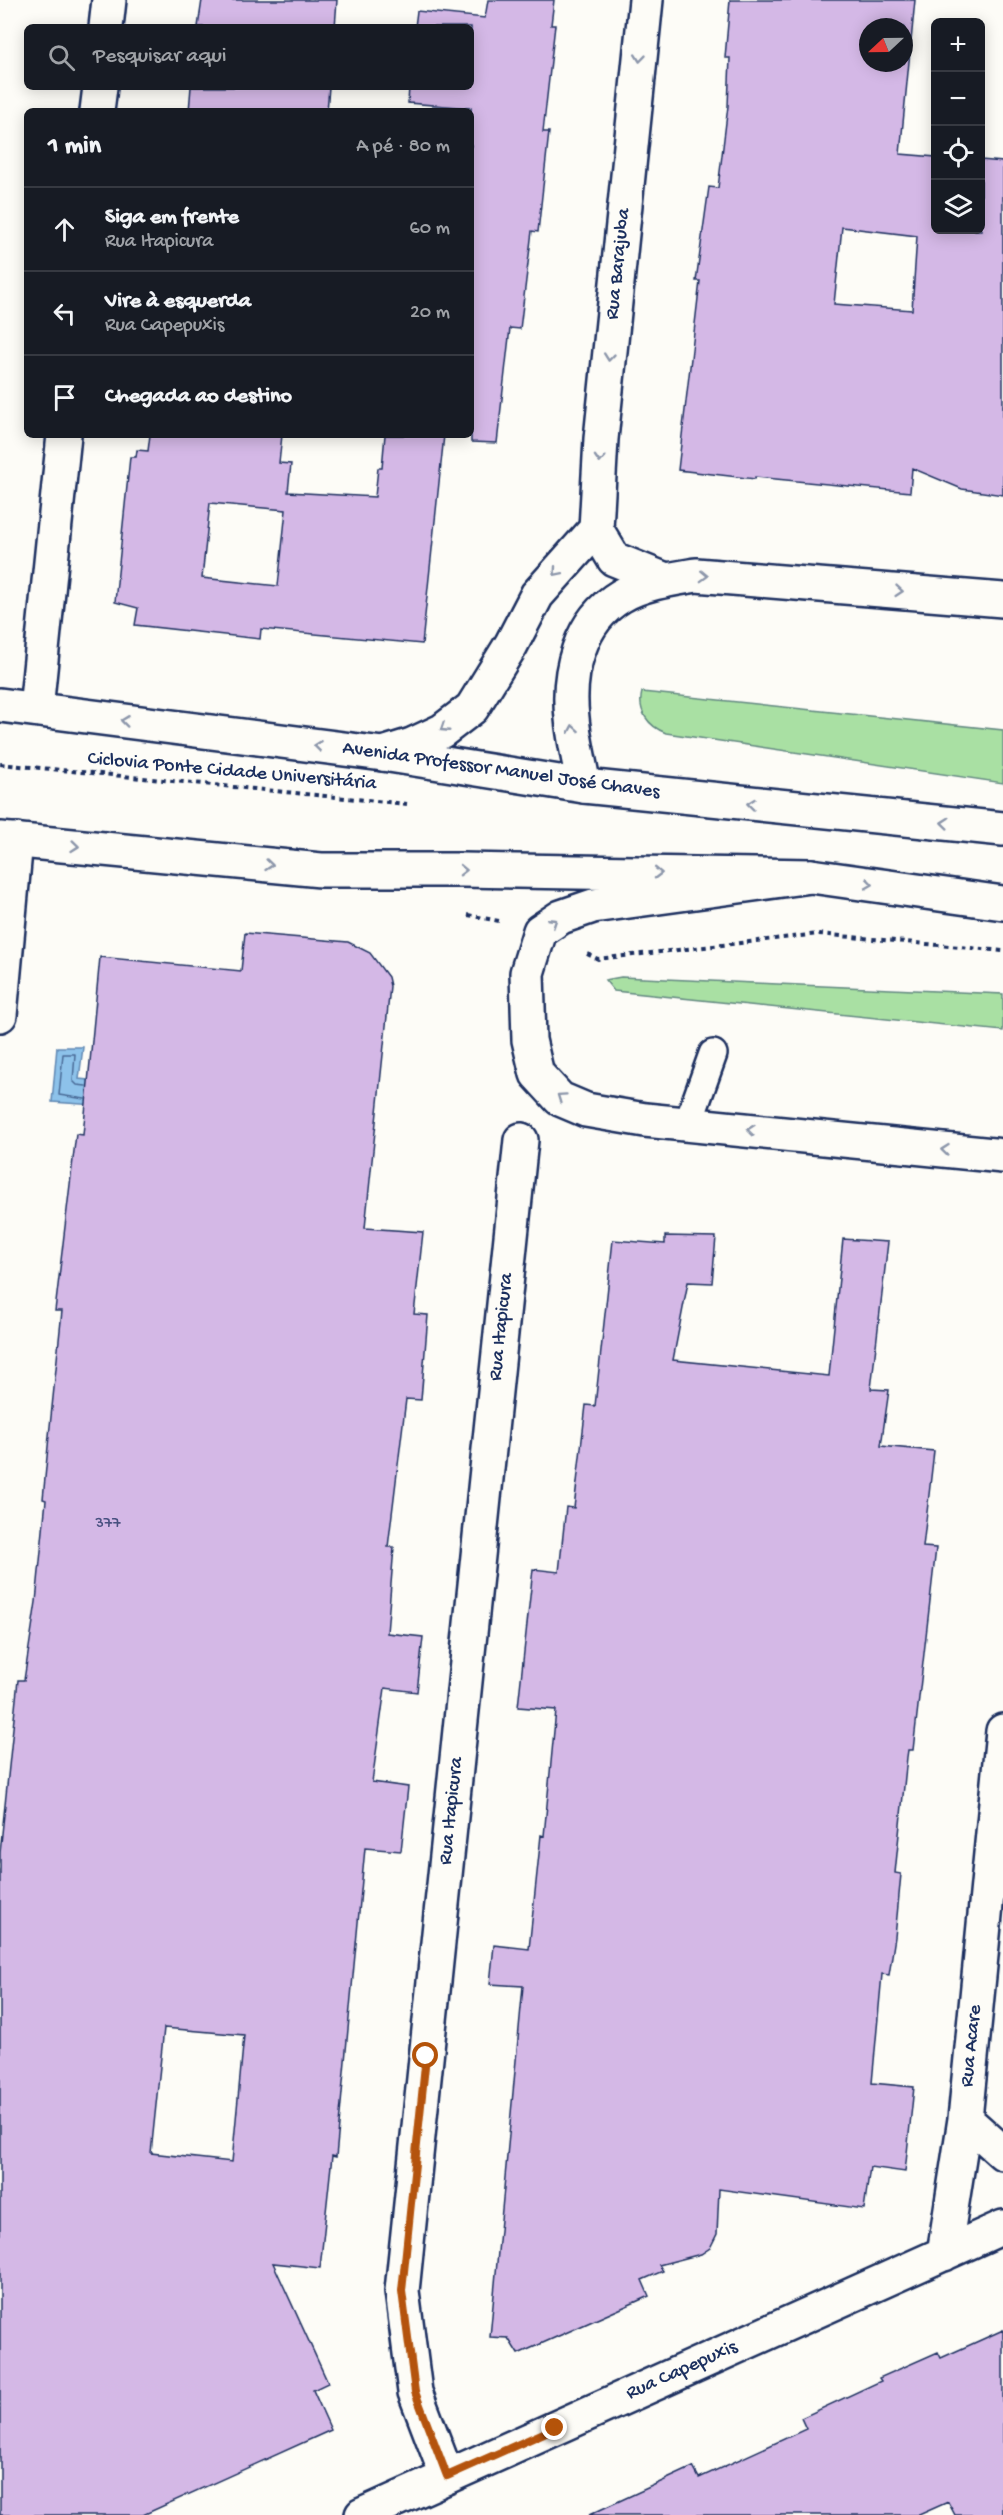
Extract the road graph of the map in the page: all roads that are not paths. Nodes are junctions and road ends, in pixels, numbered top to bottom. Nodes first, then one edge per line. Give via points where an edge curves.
1 (109, 0) edge
2 (646, 0) edge
3 (106, 24) edge
4 (100, 90) edge
5 (97, 108) edge
6 (64, 438) edge
7 (596, 529) junction
8 (666, 579) junction
9 (1003, 600) edge
10 (0, 705) edge
11 (36, 709) junction
12 (383, 754) junction
13 (584, 786) junction
14 (1003, 829) edge
15 (8, 840) edge
16 (811, 876) junction
17 (1003, 903) edge
18 (0, 1015) edge
19 (713, 1054) dead end
20 (688, 1124) junction
21 (521, 1140) dead end
22 (1003, 1156) edge
23 (1003, 1731) edge
24 (965, 2119) junction
25 (1003, 2153) edge
26 (1003, 2227) edge
27 (944, 2254) junction
28 (447, 2476) junction
29 (362, 2515) edge

1 - 3 main road
2 -> 7 main road, Rua Barajuba via 602,430
4 - 5 main road
6 - 11 main road
7 - 8 main road via 614,559
7 -> 12 main road via 537,595 472,708 442,731
8 -> 9 main road via 696,575
13 -> 8 main road via 572,717 571,674 579,646 598,615 621,596
10 - 11 main road, Avenida Professor Manuel José Chaves
12 -> 11 main road, Avenida Professor Manuel José Chaves
12 - 13 main road, Avenida Professor Manuel José Chaves
14 -> 13 main road, Avenida Professor Manuel José Chaves
15 -> 16 main road via 321,870
15 - 18 main road
16 -> 17 main road
20 -> 16 main road via 586,1110 560,1099 537,1074 529,1040 527,973 540,931 561,917 592,906
19 - 20 lane
22 -> 20 main road
21 - 28 main road, Rua Itapicura via 402,2291 415,2392
23 - 24 main road, Rua Acare
24 - 25 main road
24 - 27 main road, Rua Acare
26 - 27 main road, Rua Capepuxis
27 - 28 main road, Rua Capepuxis
28 - 29 main road, Rua Capepuxis

